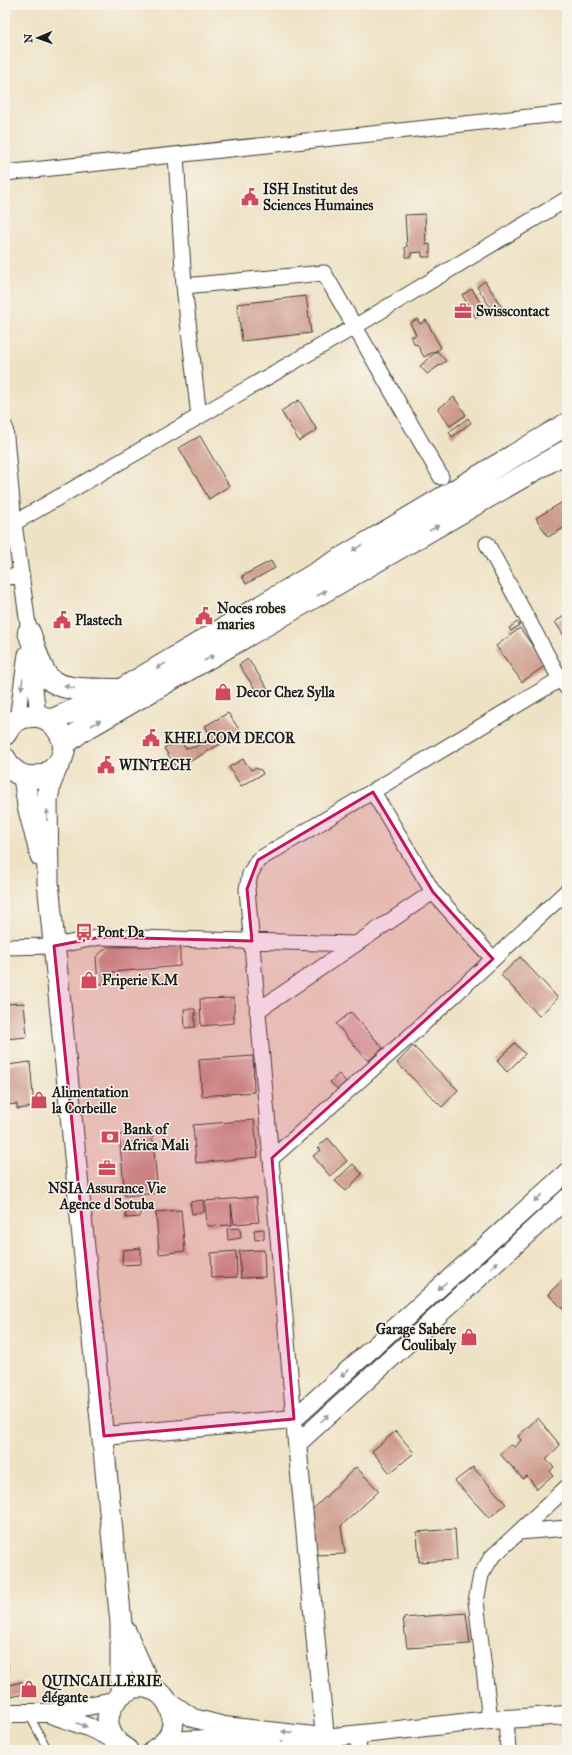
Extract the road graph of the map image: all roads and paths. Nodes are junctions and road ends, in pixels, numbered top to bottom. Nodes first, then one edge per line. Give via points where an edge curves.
1 (567, 114) edge
2 (176, 155) junction
3 (5, 173) edge
4 (567, 199) edge
5 (184, 286) junction
6 (356, 326) junction
7 (567, 411) edge
8 (199, 417) junction
9 (567, 424) edge
10 (5, 427) edge
11 (567, 451) edge
12 (567, 460) edge
13 (441, 477) dead end
14 (474, 480) junction
15 (503, 489) junction
16 (14, 523) junction
17 (487, 544) dead end
18 (22, 576) junction
19 (5, 577) edge
20 (30, 632) junction
21 (565, 681) edge
22 (121, 690) junction
23 (44, 719) junction
24 (8, 728) edge
25 (61, 754) junction
26 (13, 772) edge
27 (373, 792) junction
28 (48, 882) junction
29 (567, 890) edge
30 (433, 892) junction
31 (252, 941) junction
32 (356, 944) junction
33 (54, 946) junction
34 (5, 947) edge
35 (493, 959) junction
36 (257, 1011) junction
37 (272, 1158) junction
38 (567, 1172) edge
39 (567, 1198) edge
40 (294, 1419) junction
41 (104, 1436) junction
42 (297, 1444) junction
43 (567, 1487) edge
44 (567, 1528) edge
45 (519, 1532) junction
46 (121, 1623) junction
47 (157, 1693) junction
48 (117, 1697) junction
49 (5, 1713) edge
50 (28, 1713) junction
51 (50, 1714) junction
52 (567, 1715) edge
53 (498, 1720) junction
54 (325, 1738) junction
55 (358, 1742) edge
56 (120, 1744) edge
57 (158, 1748) edge
58 (48, 1750) edge
59 (277, 1750) edge
60 (287, 1750) edge
61 (508, 1750) edge

1 - 2 street
2 - 3 street
2 - 5 street
4 - 6 street
5 - 6 street via 324,273
5 - 8 street
6 - 8 street
6 - 13 street
7 - 14 main road via 497,457
8 - 16 street
9 - 14 main road
10 - 16 street
11 - 15 main road
12 - 15 main road
14 -> 22 main road
25 -> 15 main road via 81,731
16 - 18 street
17 - 21 street
18 - 19 street
18 - 20 street
22 -> 20 main road via 77,689 55,683 46,676
20 - 23 street
20 -> 24 street
21 - 27 street
22 - 23 main road
23 - 24 main road via 25,717
23 - 25 main road via 58,729
25 - 26 main road via 51,772 43,776 33,778
28 -> 25 main road via 47,800
26 - 28 main road via 30,818
27 - 30 street
27 - 31 street via 258,860 250,874 247,889
28 - 33 main road
29 - 35 street
30 - 32 street
30 - 35 street
31 - 32 street
31 - 33 street via 101,937
31 - 36 street
32 - 36 street
33 - 34 street
33 - 41 main road
35 - 37 street
36 - 37 street
37 - 40 street
38 -> 40 street
42 -> 39 street
40 - 41 street
40 - 42 street
41 - 46 main road
42 - 54 street
43 - 45 street
44 - 45 street
45 - 53 street via 491,1558 481,1575 476,1601
46 - 47 main road
46 - 48 main road
47 - 48 main road via 138,1687
54 -> 47 street via 224,1726 193,1718
47 - 57 main road via 170,1708 173,1719 171,1731
48 - 51 street
48 - 56 main road via 108,1717 109,1728
49 - 50 street
50 - 51 street
50 - 58 lane
51 -> 56 street via 88,1727
52 - 53 street
53 - 55 street
53 - 61 street
54 - 55 street
54 - 60 street
57 - 59 street via 207,1739

